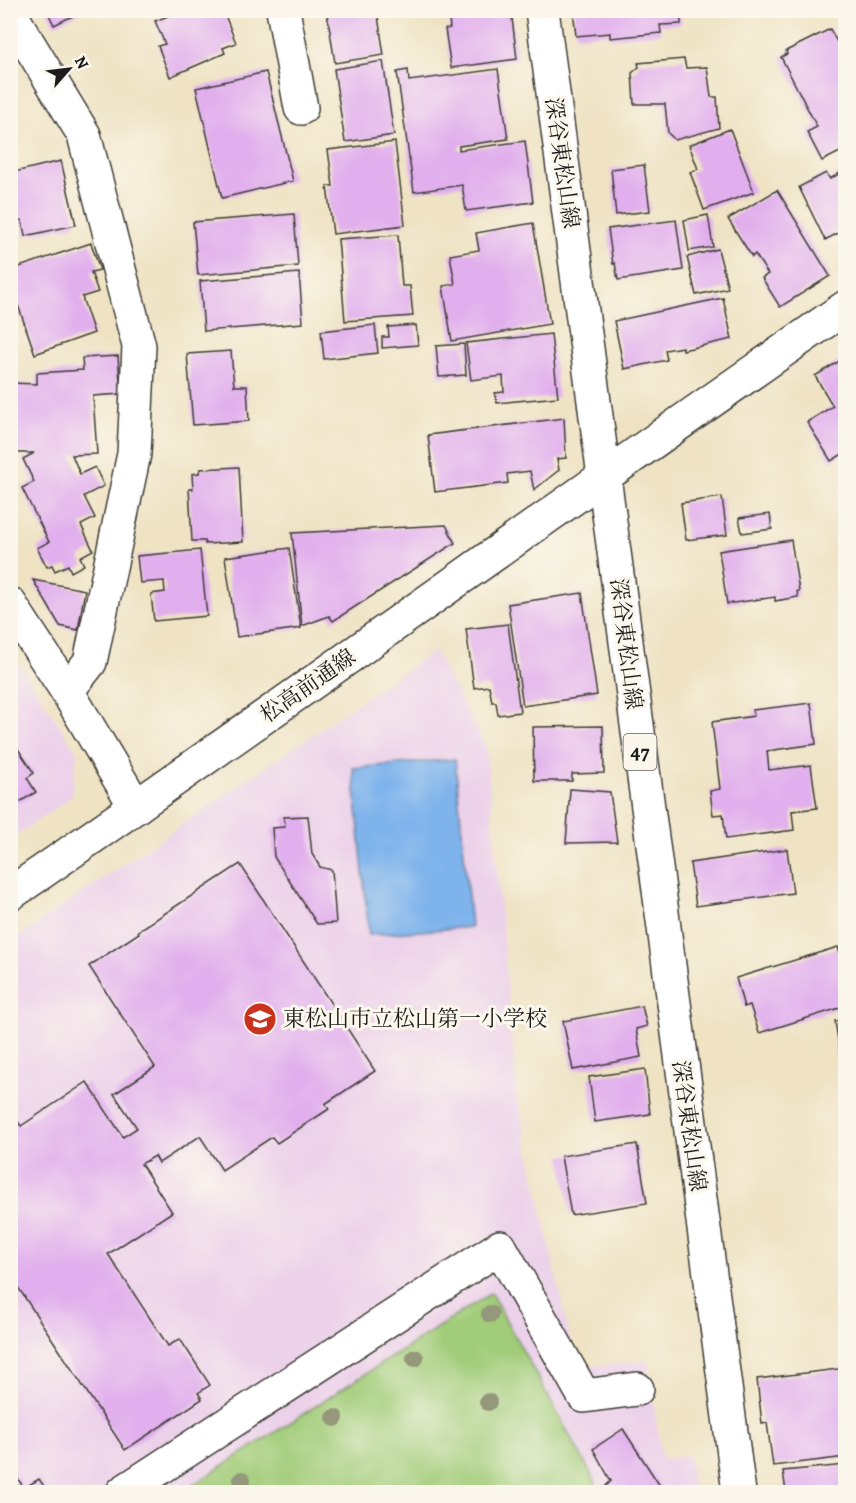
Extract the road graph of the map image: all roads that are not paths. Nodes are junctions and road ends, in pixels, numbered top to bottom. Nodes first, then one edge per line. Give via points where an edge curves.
1 (283, 10) edge
2 (542, 10) edge
3 (10, 13) edge
4 (301, 108) dead end
5 (846, 307) edge
6 (604, 475) junction
7 (10, 604) edge
8 (67, 691) junction
9 (136, 807) junction
10 (10, 894) edge
11 (637, 1389) dead end
12 (123, 1492) edge
13 (739, 1492) edge

1 - 4 street
2 - 6 street, 深谷東松山線 / 47
3 - 8 street via 84,135 139,346 134,454 90,662
5 - 6 street, 松高前通線
6 - 9 street, 松高前通線
6 - 13 street, 深谷東松山線 / 47
7 - 8 street
8 - 9 street
9 - 10 street, 松高前通線
11 - 12 street via 584,1396 500,1247

